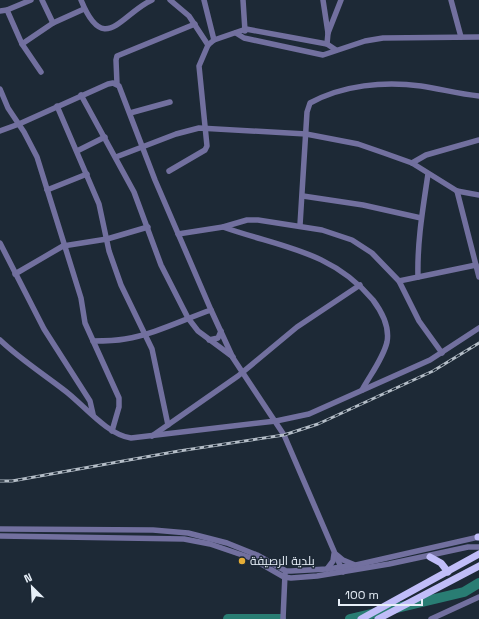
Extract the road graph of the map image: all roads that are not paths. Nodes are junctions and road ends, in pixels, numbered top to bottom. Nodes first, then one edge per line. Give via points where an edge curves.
1 (31, 0) edge
2 (42, 0) edge
3 (81, 0) edge
4 (152, 0) edge
5 (170, 0) edge
6 (204, 0) edge
7 (243, 0) edge
8 (323, 0) edge
9 (341, 0) edge
10 (451, 0) edge
11 (84, 8) junction
12 (7, 10) junction
13 (0, 11) edge
14 (53, 23) junction
15 (195, 24) junction
16 (246, 29) junction
17 (236, 33) junction
18 (328, 33) junction
19 (461, 37) junction
20 (479, 37) edge
21 (244, 38) junction
22 (214, 40) junction
23 (22, 44) junction
24 (327, 44) junction
25 (208, 45) junction
26 (336, 50) junction
27 (41, 72) dead end
28 (117, 84) junction
29 (0, 89) edge
30 (81, 95) junction
31 (479, 96) edge
32 (170, 102) dead end
33 (57, 106) junction
34 (130, 114) junction
35 (19, 124) junction
36 (205, 128) junction
37 (0, 130) edge
38 (306, 134) junction
39 (105, 137) junction
40 (479, 140) edge
41 (142, 148) junction
42 (77, 151) junction
43 (116, 157) junction
44 (412, 164) junction
45 (169, 171) dead end
46 (87, 174) junction
47 (428, 174) junction
48 (47, 190) junction
49 (457, 191) junction
50 (479, 195) edge
51 (303, 196) junction
52 (421, 218) junction
53 (300, 225) junction
54 (148, 227) junction
55 (222, 227) junction
56 (178, 234) junction
57 (107, 239) junction
58 (0, 243) edge
59 (63, 246) junction
60 (476, 265) junction
61 (15, 274) junction
62 (418, 277) junction
63 (479, 277) edge
64 (399, 282) junction
65 (360, 285) junction
66 (211, 310) junction
67 (188, 318) junction
68 (479, 328) edge
69 (221, 331) junction
70 (146, 334) junction
71 (0, 340) edge
72 (209, 340) junction
73 (93, 341) junction
74 (442, 353) junction
75 (233, 358) junction
76 (243, 372) junction
77 (362, 390) junction
78 (93, 414) junction
79 (276, 422) junction
80 (168, 425) junction
81 (112, 431) junction
82 (152, 436) junction
83 (0, 529) edge
84 (153, 530) junction
85 (0, 536) edge
86 (479, 537) edge
87 (153, 538) junction
88 (479, 547) edge
89 (334, 553) junction
90 (479, 554) edge
91 (430, 557) junction
92 (356, 565) junction
93 (479, 566) edge
94 (327, 569) junction
95 (341, 570) junction
96 (286, 571) junction
97 (448, 572) junction
98 (284, 577) junction
99 (479, 597) edge
100 (284, 619) edge
101 (361, 619) edge
102 (378, 619) edge
103 (431, 619) edge

1 - 12 street
2 - 14 street
3 - 11 street
4 - 11 street via 118,25 105,28 94,24
5 - 15 street via 182,8
6 - 22 street
7 - 16 street
8 - 18 street
9 - 18 street
10 - 19 street
11 - 14 street
12 - 13 street
12 - 23 street
14 - 23 street
15 - 25 street
15 - 28 street via 117,56
16 - 17 street
16 - 21 street
16 - 24 street
17 - 21 street
17 - 22 street
18 - 24 street
19 - 20 street
19 - 26 street via 383,38
21 - 26 street via 323,55
22 - 25 street
23 - 27 street
24 - 26 street
25 - 36 street via 199,66
28 - 30 street via 108,84
28 - 34 street
29 - 35 street via 8,108
30 - 33 street
30 - 39 street
31 - 38 street via 408,85 382,84 344,89 308,105
32 - 34 street
33 - 35 street
33 - 42 street
34 - 41 street
35 - 37 street
35 - 48 street via 37,157
36 - 38 street
36 - 41 street via 191,130
36 - 45 street via 205,150
38 - 44 street via 358,144
38 - 51 street
39 - 42 street
39 - 43 street
40 - 44 street via 426,155
41 - 43 street
41 - 56 street
42 - 46 street
43 - 54 street
44 - 47 street
46 - 48 street
46 - 57 street via 99,204
47 - 49 street
47 - 52 street
48 - 59 street
49 - 50 street
49 - 60 street
51 - 52 street via 363,205
51 - 53 street
52 - 62 street
53 - 55 street via 247,220
53 - 64 street via 341,235 363,246 381,261
54 - 57 street
54 - 67 street via 161,265
55 - 56 street
55 - 65 street via 307,253 330,264
56 - 66 street
57 - 59 street
57 - 70 street via 121,285
58 - 61 street
59 - 61 street
59 - 73 street via 81,298 85,323
60 - 62 street
60 - 63 street
61 - 78 street via 44,328 90,401
62 - 64 street
64 - 74 street via 421,325
65 - 76 street via 297,327
65 - 77 street via 382,313 388,337 382,356
66 - 67 street
66 - 69 street
67 - 70 street
67 - 72 street
68 - 74 street
69 - 72 street via 218,338
69 - 75 street
70 - 73 street via 117,340
70 - 80 street via 156,363
71 - 78 street
72 - 75 street
73 - 81 street via 118,398 119,407
74 - 77 street
75 - 76 street
76 - 79 street
76 - 80 street
77 - 79 street via 309,414
78 - 81 street
79 - 82 street
79 - 89 street via 289,446
80 - 82 street
81 - 82 street via 124,437
83 - 84 street
84 - 87 street
84 - 96 street via 188,533 227,543 257,555
85 - 87 street
86 - 92 street
87 - 98 street via 184,538 210,544 251,558
88 - 91 street via 468,547
89 - 92 street
89 - 94 street via 333,561
89 - 95 street
90 - 97 main road
91 - 95 street
91 - 97 main road via 441,563
92 - 95 street
93 - 102 main road
94 - 95 street
94 - 96 street
95 - 98 street via 296,578
96 - 98 street
97 - 101 main road
98 - 100 street
99 - 103 street

